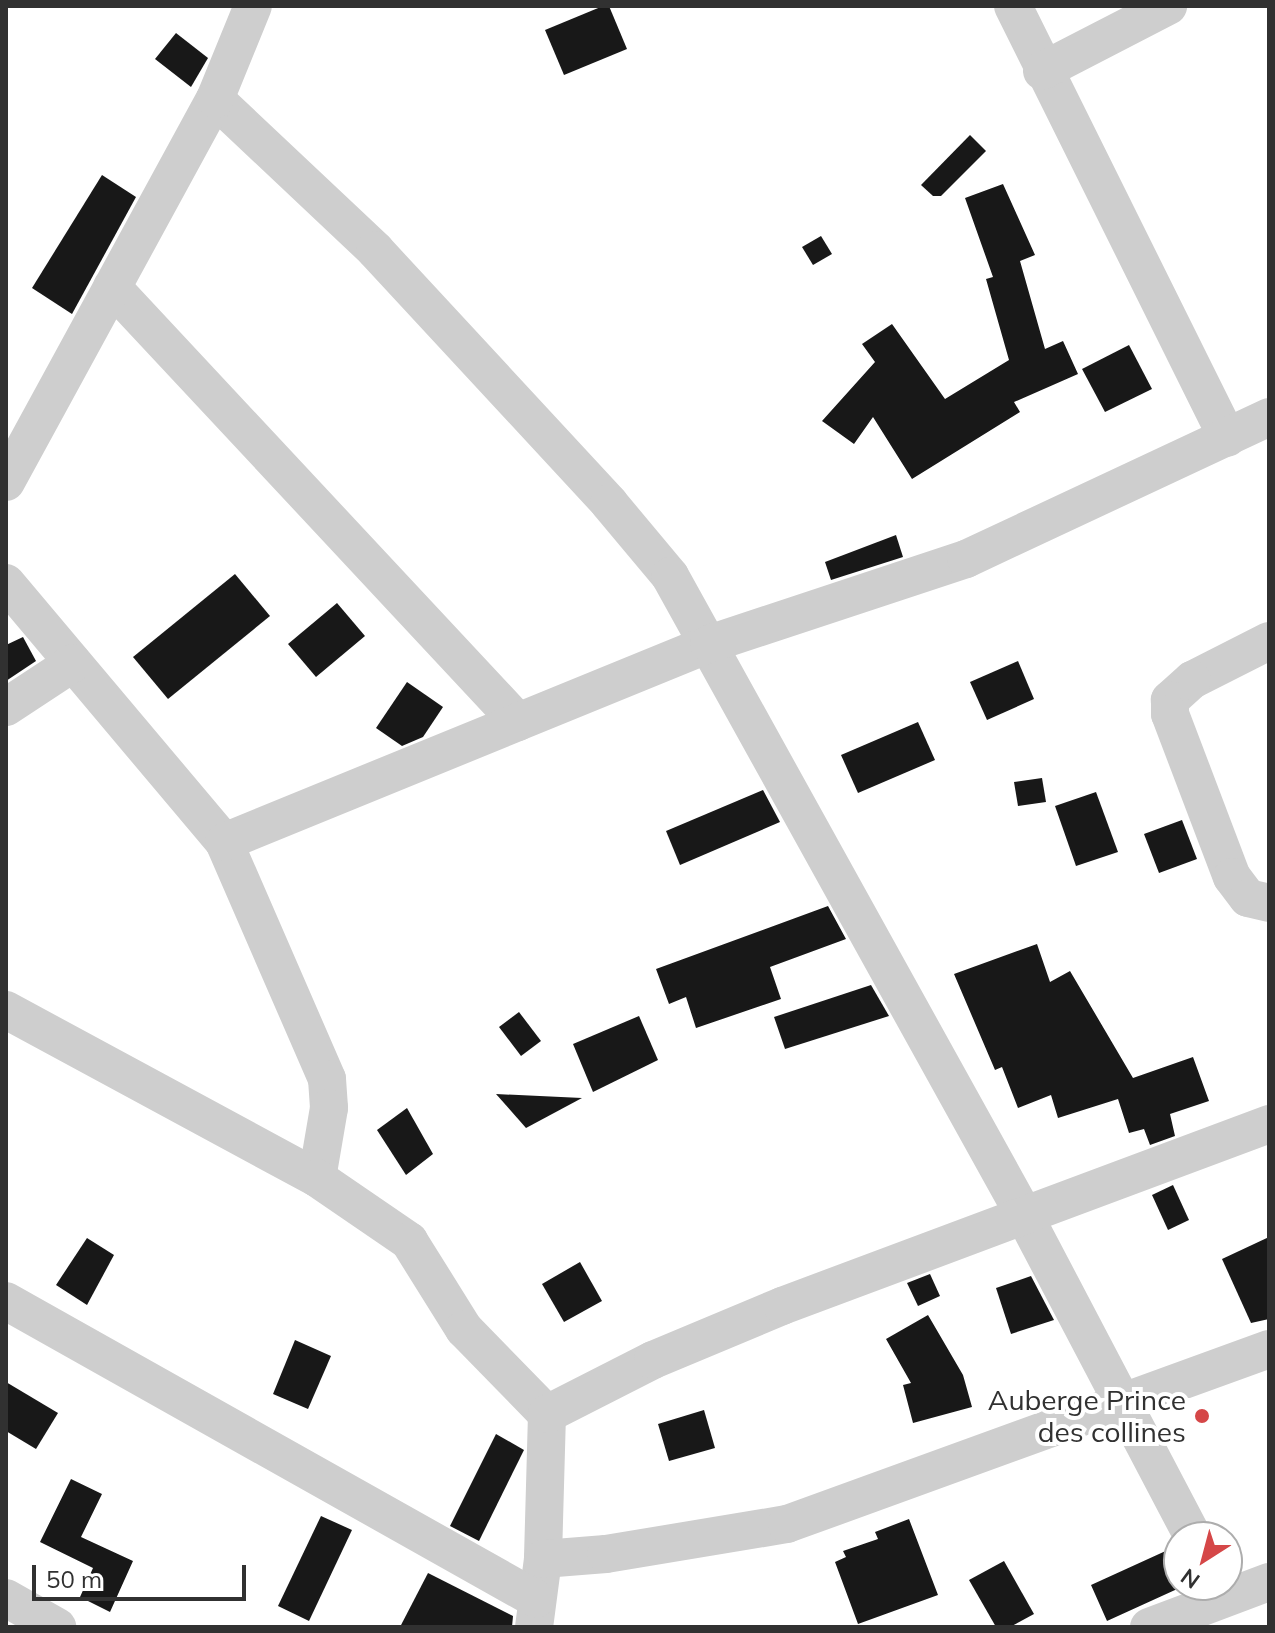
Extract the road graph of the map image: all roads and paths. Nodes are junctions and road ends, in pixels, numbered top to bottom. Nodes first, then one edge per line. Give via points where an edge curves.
1 (253, 6) edge
2 (1013, 6) edge
3 (1168, 6) edge
4 (1042, 71) junction
5 (215, 99) junction
6 (112, 287) junction
7 (1269, 417) edge
8 (1227, 438) junction
9 (6, 482) edge
10 (6, 583) edge
11 (1269, 641) edge
12 (709, 644) junction
13 (73, 663) junction
14 (6, 707) edge
15 (518, 722) junction
16 (224, 842) junction
17 (1269, 903) edge
18 (6, 1010) edge
19 (1269, 1124) edge
20 (317, 1178) junction
21 (1024, 1215) junction
22 (6, 1301) edge
23 (1269, 1349) edge
24 (1127, 1404) junction
25 (547, 1414) junction
26 (1185, 1521) edge
27 (543, 1559) junction
28 (1269, 1582) edge
29 (6, 1598) edge
30 (1226, 1604) edge
31 (535, 1613) edge
32 (57, 1627) edge
33 (1149, 1627) edge

1 - 5 street
2 - 4 street
3 - 4 street
4 - 8 street
5 - 6 street
5 - 12 street via 375,250 609,503 670,576
6 - 9 street
6 - 15 street
7 - 8 street
8 - 12 street via 966,559
10 - 13 street
11 - 17 street via 1192,680 1170,700 1170,714 1232,877 1248,898
12 - 15 street
12 - 21 street
13 - 14 street
13 - 16 street
15 - 16 street
16 - 20 street via 327,1079 329,1108
18 - 20 street
19 - 21 street
20 - 25 street via 409,1241 464,1329
21 - 24 street
21 - 25 street via 767,1312 653,1360
22 - 31 street
23 - 24 street
24 - 26 street
24 - 27 street via 787,1524 620,1552
25 - 27 street
27 - 31 street
28 - 30 street
29 - 32 street
30 - 33 street

